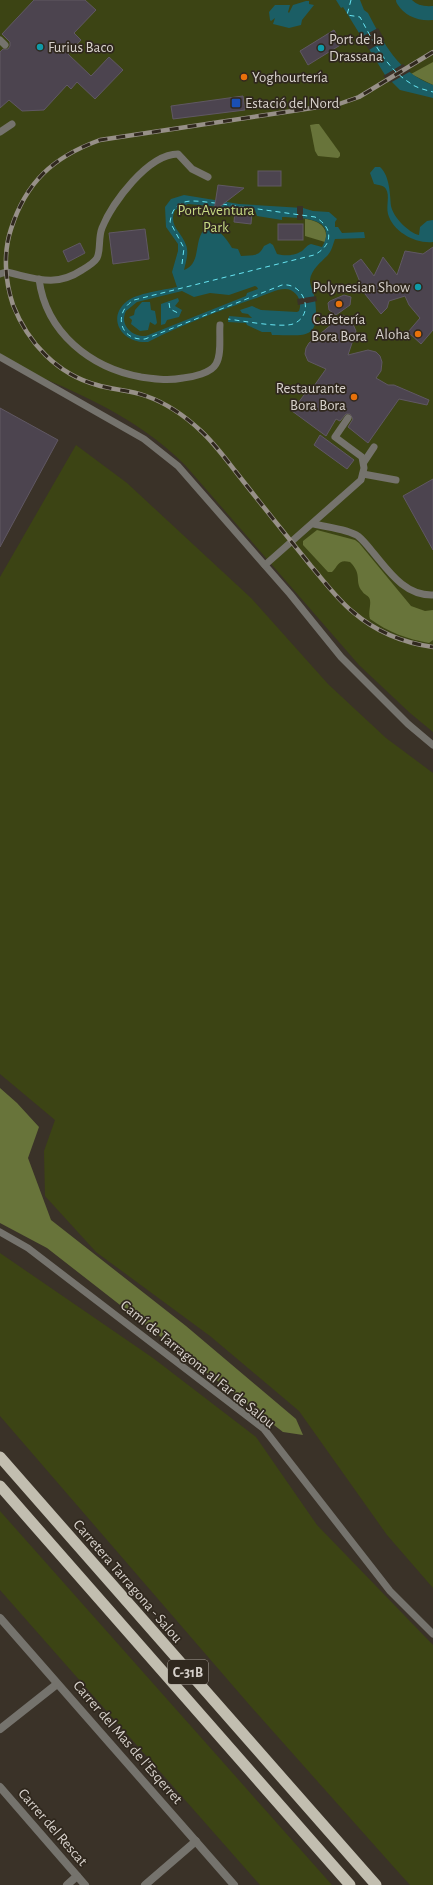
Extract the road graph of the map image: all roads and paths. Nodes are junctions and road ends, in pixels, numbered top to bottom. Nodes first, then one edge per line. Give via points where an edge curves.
1 (12, 124) dead end
2 (0, 132) edge
3 (208, 177) dead end
4 (0, 274) edge
5 (39, 279) junction
6 (220, 325) dead end
7 (0, 357) edge
8 (348, 418) dead end
9 (374, 447) dead end
10 (364, 462) junction
11 (363, 474) junction
12 (396, 480) dead end
13 (314, 524) junction
14 (265, 565) junction
15 (433, 595) edge
16 (433, 745) edge
17 (0, 1232) edge
18 (0, 1458) edge
19 (0, 1486) edge
20 (0, 1618) edge
21 (433, 1634) edge
22 (57, 1684) junction
23 (0, 1729) edge
24 (0, 1787) edge
25 (196, 1841) junction
26 (77, 1876) junction
27 (67, 1885) edge
28 (85, 1885) edge
29 (145, 1885) edge
30 (234, 1885) edge
31 (350, 1885) edge
32 (376, 1885) edge

1 - 2 lane
3 - 5 lane via 192,169 178,154 160,159 140,174 114,205 101,230 96,261 58,280
4 - 5 lane via 6,272
5 - 6 lane via 41,293 50,315 68,341 84,354 123,374 171,381 209,370 214,367 218,358
7 - 14 lane via 163,452
8 - 10 lane via 335,437 362,457
9 - 10 lane
10 - 11 lane
11 - 12 lane
11 - 13 lane via 358,485
13 - 14 lane
13 - 15 lane via 357,535 395,579 413,591
14 - 16 lane via 341,657 408,724
17 - 21 lane, Camí de Tarragona al Far de Salou via 28,1248 264,1429 390,1591
18 - 32 highway, Carretera Tarragona - Salou / C-31B
19 - 31 highway, C-31B
20 - 22 street, Carrer del Mas de l'Esqerret
22 - 23 street
22 - 25 street, Carrer del Mas de l'Esqerret
24 - 26 street, Carrer del Rescat
25 - 29 street
25 - 30 street, Carrer del Mas de l'Esqerret
26 - 27 street
26 - 28 street, Carrer del Rescat

